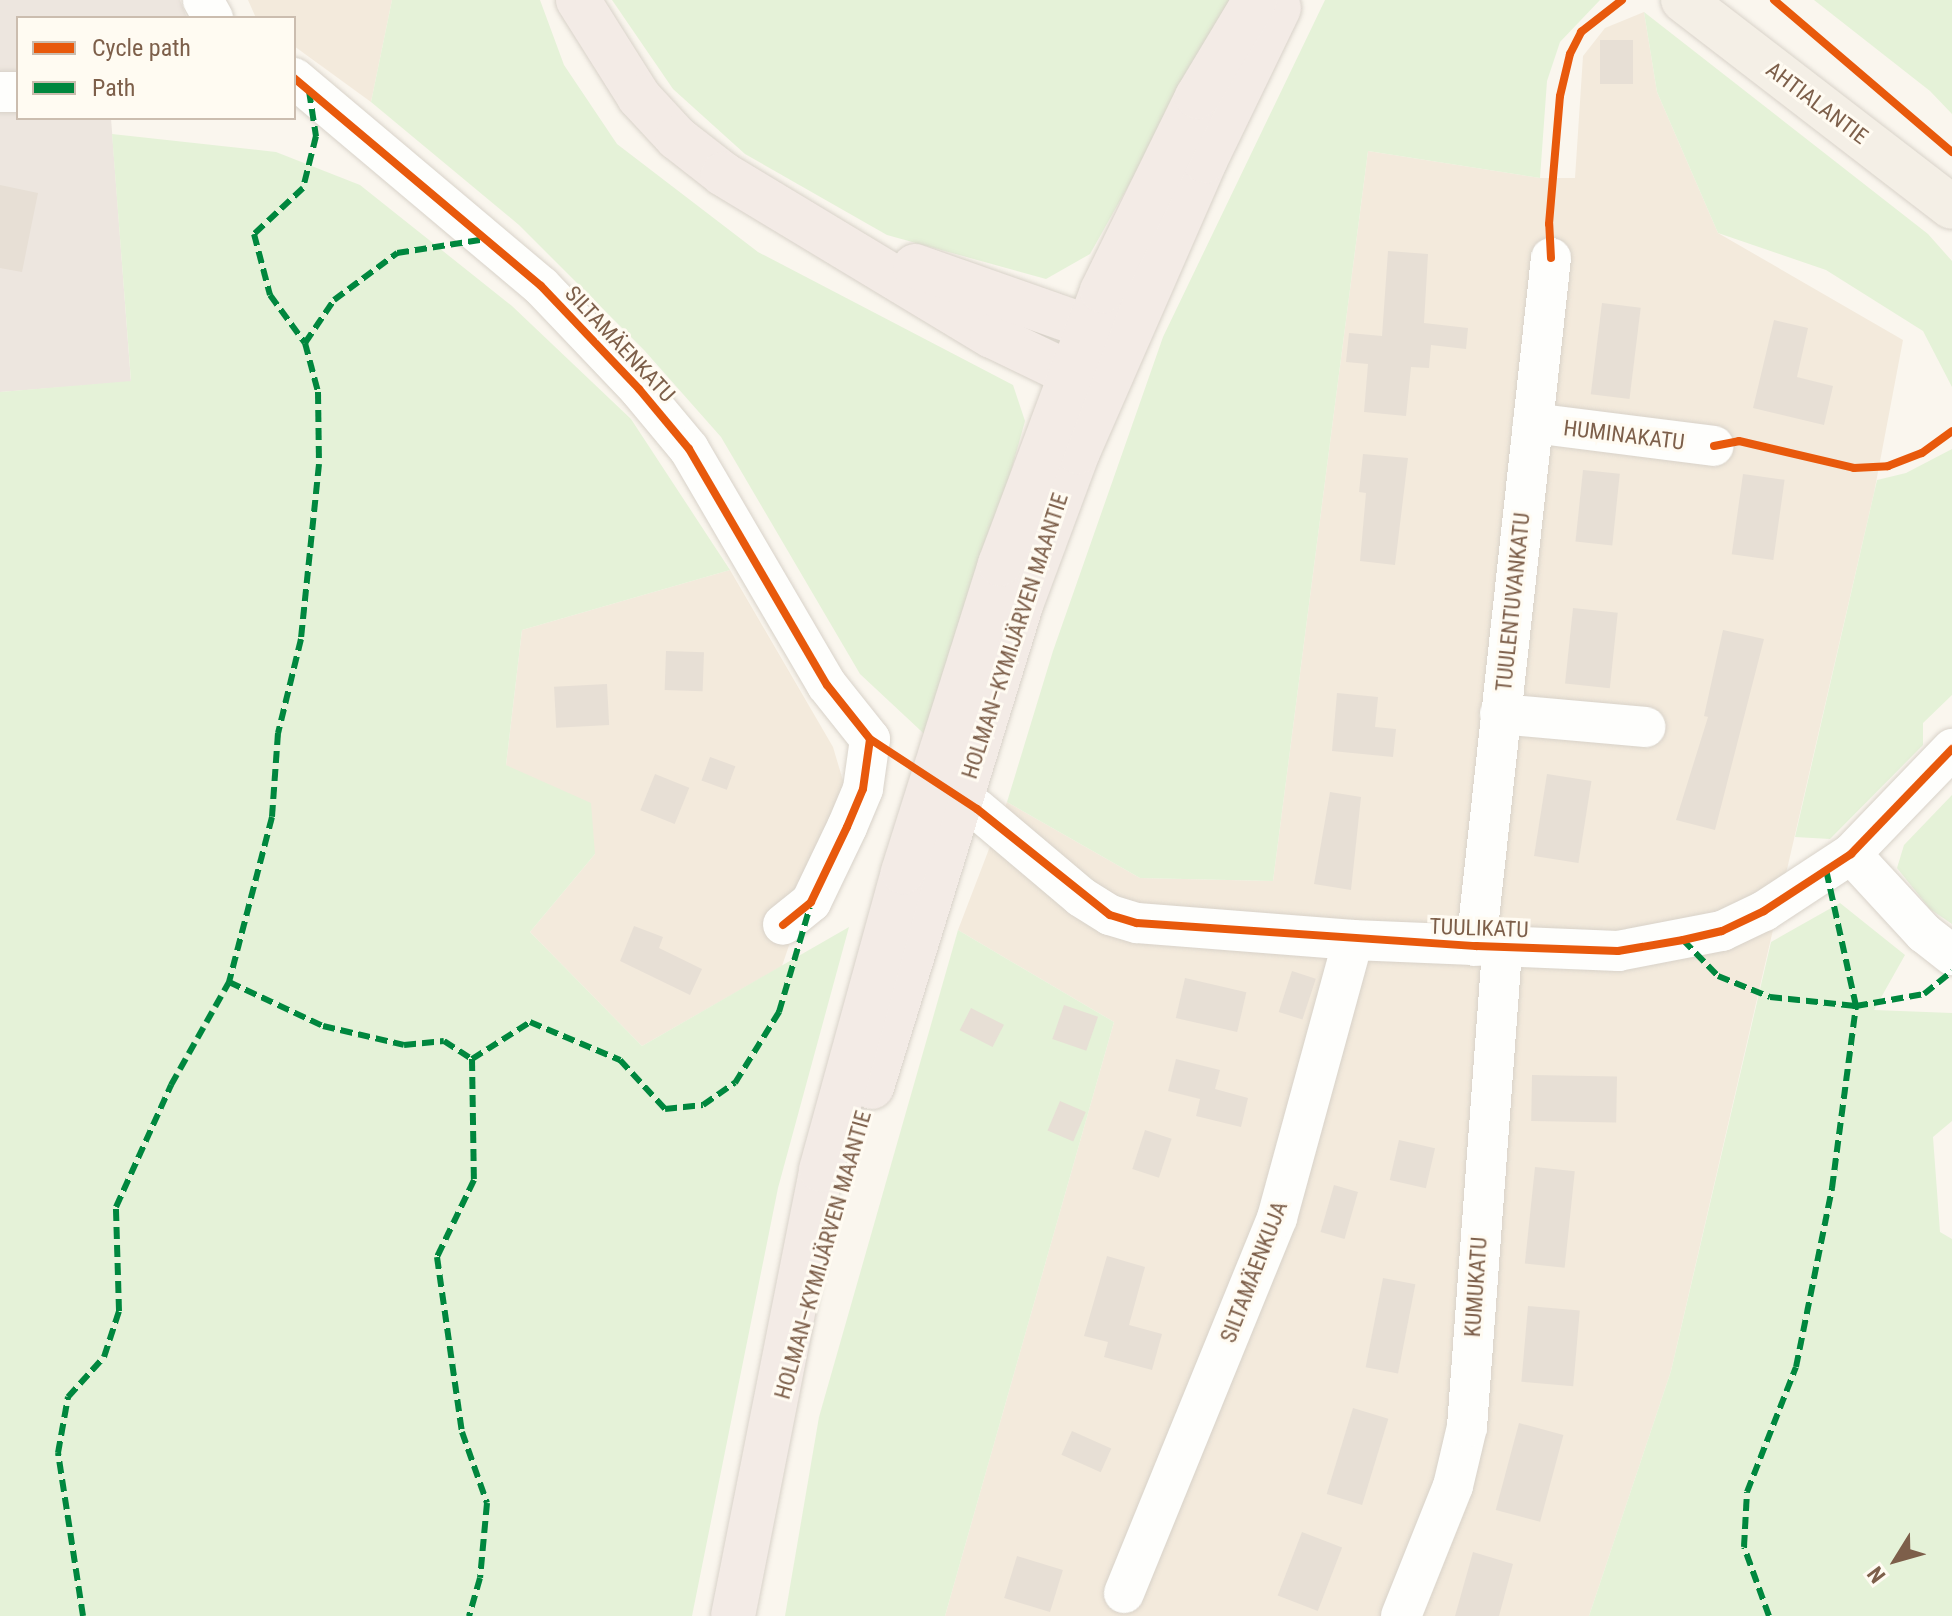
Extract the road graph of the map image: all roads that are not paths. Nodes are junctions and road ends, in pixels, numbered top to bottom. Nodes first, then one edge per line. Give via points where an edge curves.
1 (578, 0) edge
2 (1255, 0) edge
3 (1283, 0) edge
4 (1683, 0) edge
5 (296, 80) edge
6 (1952, 207) edge
7 (784, 210) junction
8 (1551, 258) dead end
9 (1088, 327) junction
10 (1117, 358) junction
11 (1069, 373) junction
12 (1533, 423) junction
13 (1714, 446) dead end
14 (1500, 714) junction
15 (1645, 727) dead end
16 (1952, 749) edge
17 (977, 809) dead end
18 (1851, 854) junction
19 (783, 925) dead end
20 (1353, 940) junction
21 (1489, 946) junction
22 (1952, 955) edge
23 (771, 1434) junction
24 (1124, 1593) dead end
25 (733, 1616) edge
26 (1401, 1616) edge

1 - 7 highway via 631,87 677,138 723,174
2 - 9 highway, HOLMAN–KYMIJÄRVEN MAANTIE via 1197,97
3 - 10 highway, HOLMAN–KYMIJÄRVEN MAANTIE
4 - 6 main road, AHTIALANTIE
5 - 19 street, SILTAMÄENKATU via 541,286 639,389 689,449 827,685 870,739 863,789 847,827 811,902
7 - 9 highway via 955,283
7 - 11 highway via 992,336
8 - 12 street, TUULENTUVANKATU
9 - 10 highway
9 - 11 highway, HOLMAN–KYMIJÄRVEN MAANTIE
10 - 11 highway via 1099,369
10 - 23 highway, HOLMAN–KYMIJÄRVEN MAANTIE via 1021,605
11 - 23 highway, HOLMAN–KYMIJÄRVEN MAANTIE via 1000,564 859,1024 792,1304
12 - 13 street, HUMINAKATU
12 - 14 street, TUULENTUVANKATU
14 - 15 street
14 - 21 street, TUULENTUVANKATU
16 - 18 street, TUULIKATU
17 - 20 street, TUULIKATU via 1110,915 1137,923
18 - 21 street, TUULIKATU via 1764,911 1722,931 1618,951
18 - 22 street via 1887,897
20 - 21 street, TUULIKATU
20 - 24 street, SILTAMÄENKUJA via 1277,1218
21 - 26 street, KUMUKATU via 1467,1427 1453,1486
23 - 25 highway, HOLMAN–KYMIJÄRVEN MAANTIE

